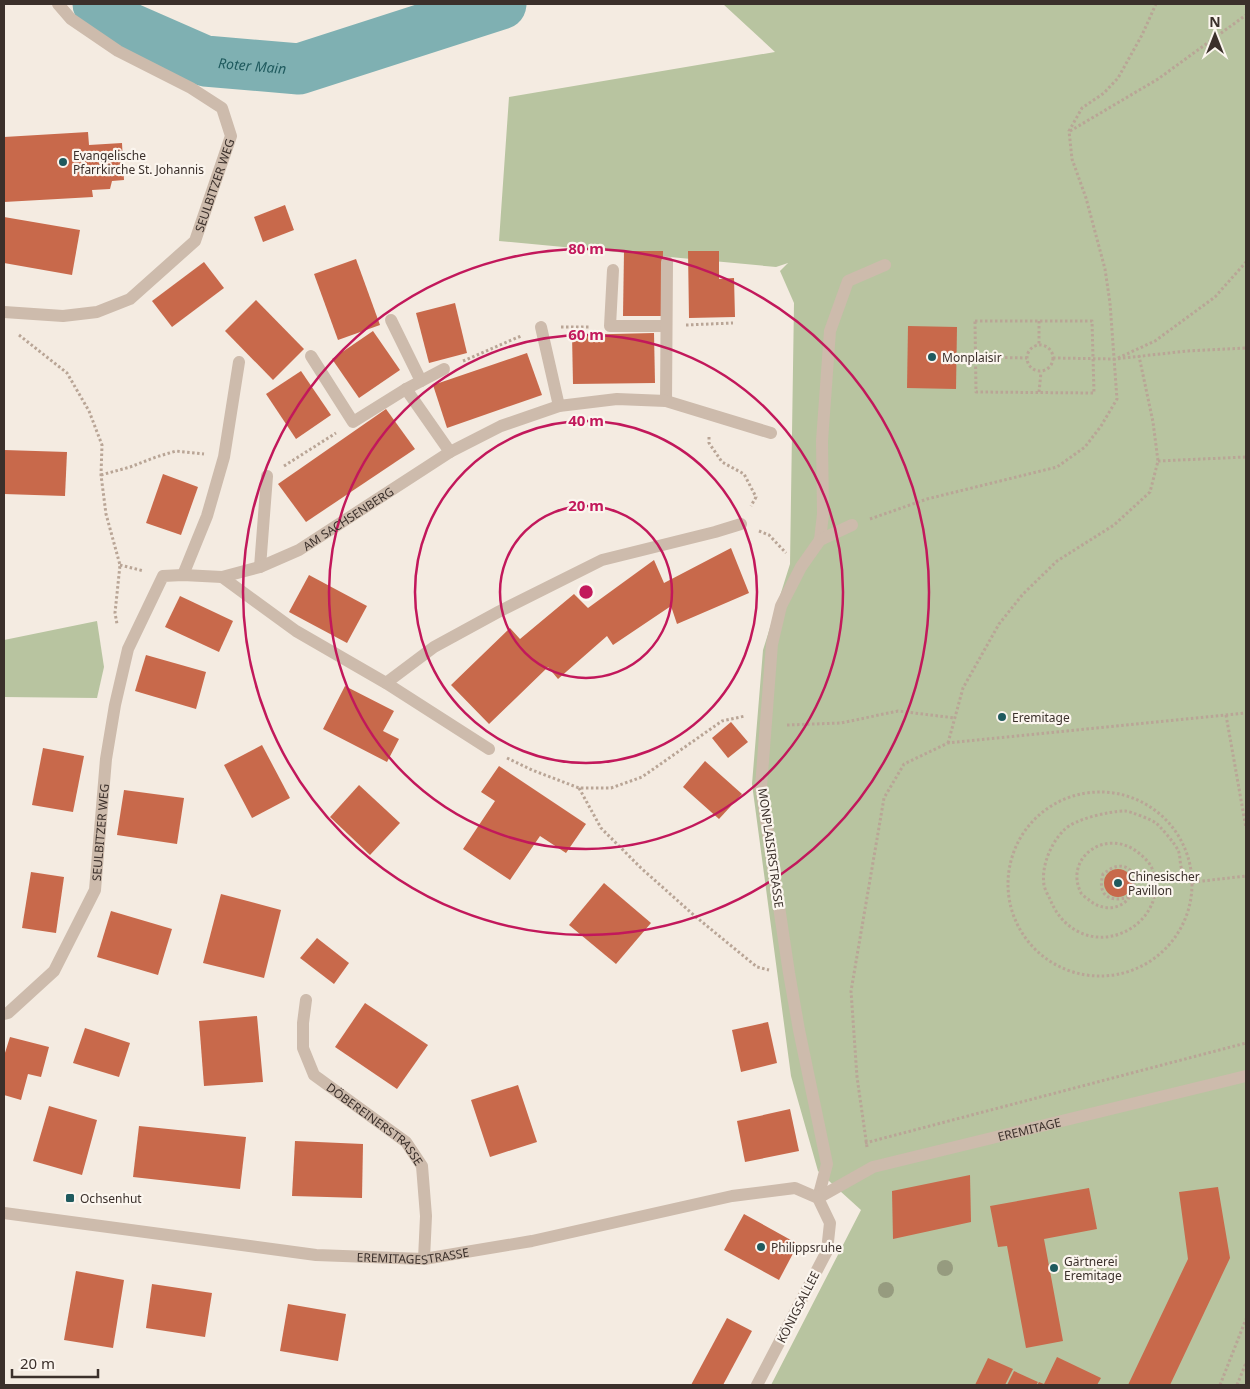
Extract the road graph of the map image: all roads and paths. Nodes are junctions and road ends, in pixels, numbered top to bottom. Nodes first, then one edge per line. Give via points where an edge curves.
1 (58, 4) edge
2 (1156, 4) edge
3 (1246, 15) edge
4 (1069, 131) junction
5 (667, 262) dead end
6 (1246, 262) edge
7 (885, 265) dead end
8 (612, 270) dead end
9 (4, 312) edge
10 (391, 320) dead end
11 (1038, 321) junction
12 (733, 323) dead end
13 (666, 326) junction
14 (541, 327) dead end
15 (18, 334) dead end
16 (1038, 345) junction
17 (1246, 348) edge
18 (312, 356) dead end
19 (1139, 356) junction
20 (975, 357) junction
21 (1027, 358) junction
22 (1053, 358) junction
23 (1094, 359) junction
24 (1115, 359) junction
25 (239, 362) dead end
26 (444, 369) dead end
27 (1041, 372) junction
28 (421, 381) junction
29 (406, 389) junction
30 (1040, 392) junction
31 (666, 401) junction
32 (559, 406) junction
33 (709, 414) junction
34 (353, 422) junction
35 (771, 433) dead end
36 (450, 452) junction
37 (224, 457) junction
38 (1246, 457) edge
39 (1158, 461) junction
40 (101, 475) junction
41 (268, 476) joint
42 (756, 497) dead end
43 (741, 524) joint
44 (852, 525) joint
45 (820, 540) junction
46 (784, 552) dead end
47 (260, 567) junction
48 (183, 574) junction
49 (222, 577) junction
50 (128, 649) junction
51 (386, 683) junction
52 (1246, 713) edge
53 (1226, 715) junction
54 (955, 718) junction
55 (765, 722) junction
56 (948, 743) junction
57 (489, 748) joint
58 (579, 788) junction
59 (1246, 828) edge
60 (1246, 876) edge
61 (1194, 882) junction
62 (1129, 897) junction
63 (789, 974) junction
64 (306, 1000) dead end
65 (4, 1014) edge
66 (1246, 1043) edge
67 (1246, 1076) edge
68 (865, 1143) junction
69 (873, 1166) junction
70 (818, 1198) junction
71 (4, 1213) edge
72 (424, 1258) junction
73 (1246, 1320) edge
74 (1246, 1363) edge
75 (757, 1385) edge
76 (1220, 1385) edge
77 (1237, 1385) edge

1 - 9 street, SEULBITZER WEG via 71,19 118,51 191,88 222,108 230,136 196,241 130,299 97,312 63,316
2 - 4 path via 1118,78 1104,93 1082,108
3 - 4 path via 1158,79
4 - 24 path via 1072,159 1105,269
5 - 13 street
6 - 24 path via 1215,297 1155,341
7 - 45 street via 848,281 830,330 822,441
8 - 13 street via 610,326
10 - 28 street
11 - 16 path
11 - 20 path via 976,321
11 - 23 path via 1092,322
12 - 13 path
13 - 31 street
14 - 32 street
15 - 40 path via 67,373 85,403 102,445
16 - 21 path via 1032,348
16 - 22 path via 1047,347
17 - 19 path
18 - 34 street
19 - 24 path
19 - 39 path
20 - 21 path
20 - 30 path via 976,392
21 - 27 path via 1032,369
22 - 23 path
22 - 27 path via 1049,368
23 - 24 path
23 - 30 path via 1094,393
24 - 44 path via 1117,399 1085,447 1057,467 927,499
25 - 37 street
26 - 28 street
27 - 30 path
28 - 29 street
29 - 34 street
29 - 36 street
31 - 32 street, AM SACHSENBERG via 618,399
31 - 33 street, AM SACHSENBERG
32 - 36 street, AM SACHSENBERG via 501,426
33 - 35 street, AM SACHSENBERG
33 - 42 path via 709,444 722,462 744,474
34 - 41 path
36 - 47 street, AM SACHSENBERG via 300,550
37 - 40 path via 176,451
37 - 48 street via 207,516
38 - 39 path
39 - 54 path via 1150,492 1114,526 1057,561 999,624 963,688
40 - 50 path via 106,514 120,564 115,613 119,634
41 - 47 street
43 - 46 path via 769,534
43 - 51 street via 602,560 434,647
44 - 45 street, MONPLAISIRSTRASSE
45 - 55 street, MONPLAISIRSTRASSE via 801,567 781,606 772,644
47 - 49 street, AM SACHSENBERG
48 - 49 street, SEULBITZER WEG
48 - 50 street, SEULBITZER WEG via 163,576
49 - 51 street via 296,631
50 - 65 street, SEULBITZER WEG via 106,760 95,890 54,971
51 - 57 street
52 - 53 path
53 - 56 path
53 - 59 path
54 - 55 path via 898,711 841,723
54 - 56 path
55 - 58 path via 748,716 722,721 642,777 611,788
55 - 63 street, MONPLAISIRSTRASSE via 761,787
56 - 68 path via 904,764 884,798 851,991
57 - 58 path via 532,770
58 - 63 path via 601,828 696,917 757,967
60 - 61 path
61 - 61 path via 1190,908 1180,932 1164,952 1142,966 1118,975 1092,976 1067,970 1044,957 1026,939 1013,916 1008,888 1011,859 1023,832 1044,810 1069,797 1098,791 1127,795 1154,808 1174,828 1188,853
61 - 62 path via 1182,871 1178,850 1156,823 1126,811 1092,816 1065,828 1046,863 1044,884 1055,912 1071,928 1088,937 1107,937 1126,933 1148,911 1155,893 1153,872 1146,859 1122,843 1103,843 1080,863 1076,875 1082,894 1095,905 1113,909
62 - 62 path via 1110,898 1103,893 1103,874 1115,866 1130,870 1135,883
63 - 70 street, MONPLAISIRSTRASSE via 827,1164
64 - 72 street, DÖBEREINERSTRASSE via 303,1048 314,1076 406,1142 422,1166 426,1216
66 - 68 path
67 - 69 street, EREMITAGE
68 - 69 path
69 - 70 street, EREMITAGE
70 - 72 street, EREMITAGESTRASSE via 795,1188 732,1196 532,1241
70 - 75 street, KÖNIGSALLEE via 830,1223 827,1251
71 - 72 street, EREMITAGESTRASSE via 316,1255
73 - 76 path
74 - 77 path

